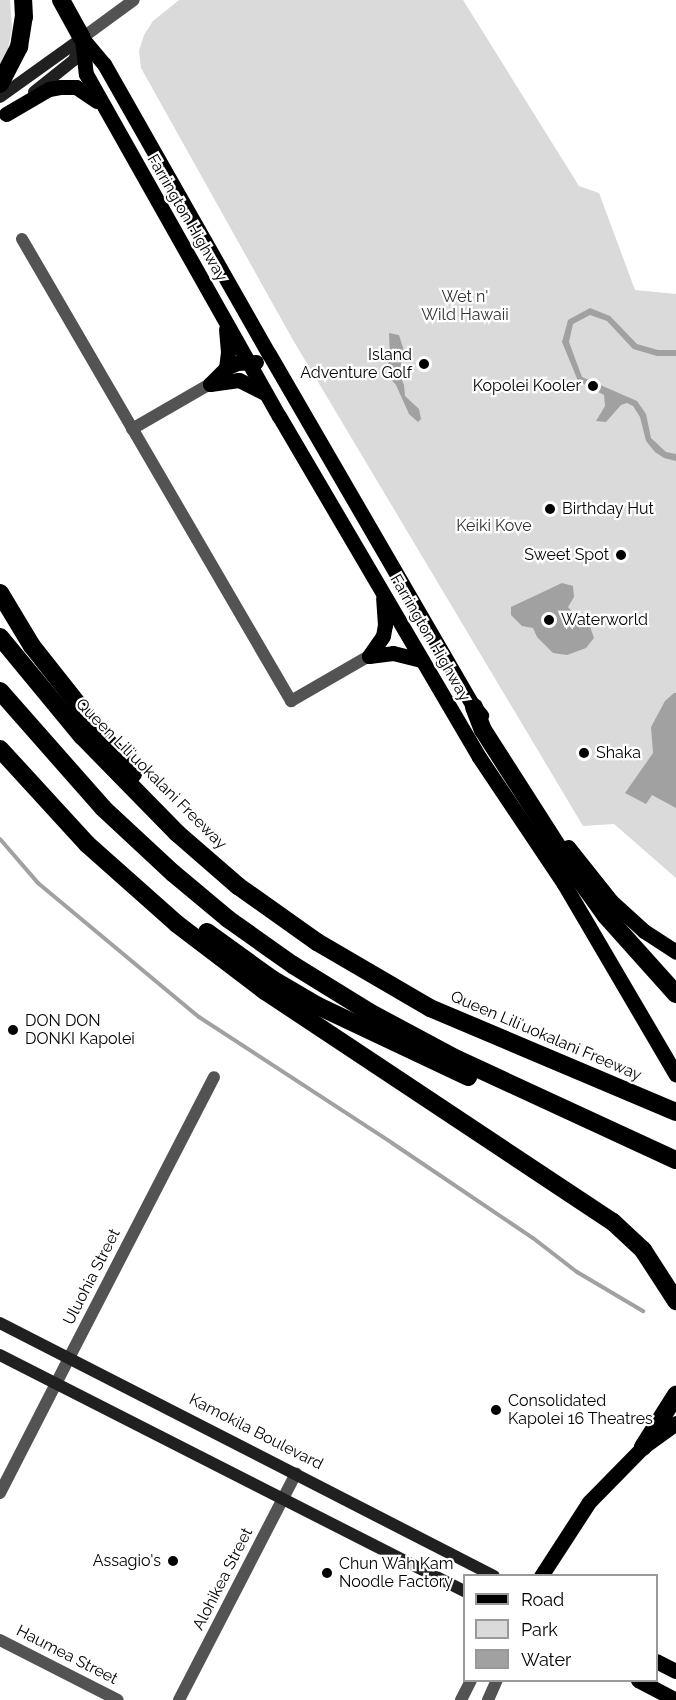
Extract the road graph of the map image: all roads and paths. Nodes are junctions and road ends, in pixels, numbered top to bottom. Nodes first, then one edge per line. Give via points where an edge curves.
1 (23, 0) edge
2 (61, 0) edge
3 (134, 0) edge
4 (82, 38) junction
5 (0, 84) edge
6 (0, 97) edge
7 (105, 109) junction
8 (3, 116) edge
9 (22, 239) dead end
10 (224, 320) junction
11 (248, 361) junction
12 (226, 368) junction
13 (282, 377) junction
14 (210, 384) junction
15 (267, 395) junction
16 (132, 429) junction
17 (0, 593) edge
18 (383, 593) junction
19 (0, 637) edge
20 (369, 656) junction
21 (422, 660) junction
22 (0, 691) edge
23 (474, 707) junction
24 (0, 749) edge
25 (177, 833) junction
26 (87, 844) junction
27 (676, 952) edge
28 (676, 994) edge
29 (674, 1071) edge
30 (214, 1077) dead end
31 (676, 1112) edge
32 (676, 1161) edge
33 (676, 1301) edge
34 (0, 1323) edge
35 (0, 1355) edge
36 (69, 1358) junction
37 (56, 1384) junction
38 (676, 1395) edge
39 (676, 1423) edge
40 (643, 1447) junction
41 (296, 1473) junction
42 (0, 1493) edge
43 (284, 1499) junction
44 (492, 1574) edge
45 (542, 1574) edge
46 (463, 1590) edge
47 (0, 1640) edge
48 (658, 1661) edge
49 (676, 1671) edge
50 (470, 1682) edge
51 (496, 1682) edge
52 (642, 1682) edge
53 (118, 1700) edge
54 (179, 1700) edge
55 (461, 1700) edge
56 (488, 1700) edge
57 (676, 1700) edge

1 - 5 highway via 19,47
2 - 4 highway
3 - 4 street
4 - 6 main road
4 - 7 main road, Farrington Highway via 86,74
4 - 8 main road via 74,60
4 - 13 main road, Farrington Highway via 104,64
7 - 8 main road via 76,87 60,87 49,89
7 - 10 main road, Farrington Highway
9 - 16 street
10 - 11 main road, Farrington Highway
10 - 12 main road
11 - 12 main road
11 - 13 main road via 267,366
11 - 15 main road, Farrington Highway
12 - 14 main road
13 - 23 main road, Farrington Highway
14 - 15 main road via 239,380
14 - 16 street
15 - 18 main road, Farrington Highway
16 - 20 street via 291,701
17 - 25 highway via 32,646
18 - 20 main road via 383,636
18 - 21 main road, Farrington Highway
19 - 25 highway, Queen Liliʻuokalani Freeway via 82,736
20 - 21 main road via 393,653
21 - 29 main road, Farrington Highway via 479,757 564,884
22 - 32 highway via 103,808 228,919 292,965 457,1059
23 - 27 main road, Farrington Highway via 488,722 574,858 611,901 644,931
23 - 28 highway via 483,730 568,863 606,916
24 - 26 highway
25 - 31 highway, Queen Liliʻuokalani Freeway via 238,886 317,942 430,1008
26 - 32 highway via 272,979 318,1006 584,1128
26 - 33 highway via 177,924 265,991 613,1222 643,1250
30 - 36 street, Uluohia Street
34 - 36 main road, Kamokila Boulevard
35 - 37 main road
36 - 37 street, Uluohia Street
36 - 41 main road, Kamokila Boulevard
37 - 42 street, Uluohia Street
37 - 43 main road
38 - 40 highway
39 - 40 main road
40 - 45 main road via 589,1502
41 - 43 street, Alohikea Street
41 - 44 main road, Kamokila Boulevard
43 - 46 main road
43 - 54 street, Alohikea Street
47 - 53 street, Haumea Street
48 - 49 main road
50 - 55 street
51 - 56 street
52 - 57 main road

